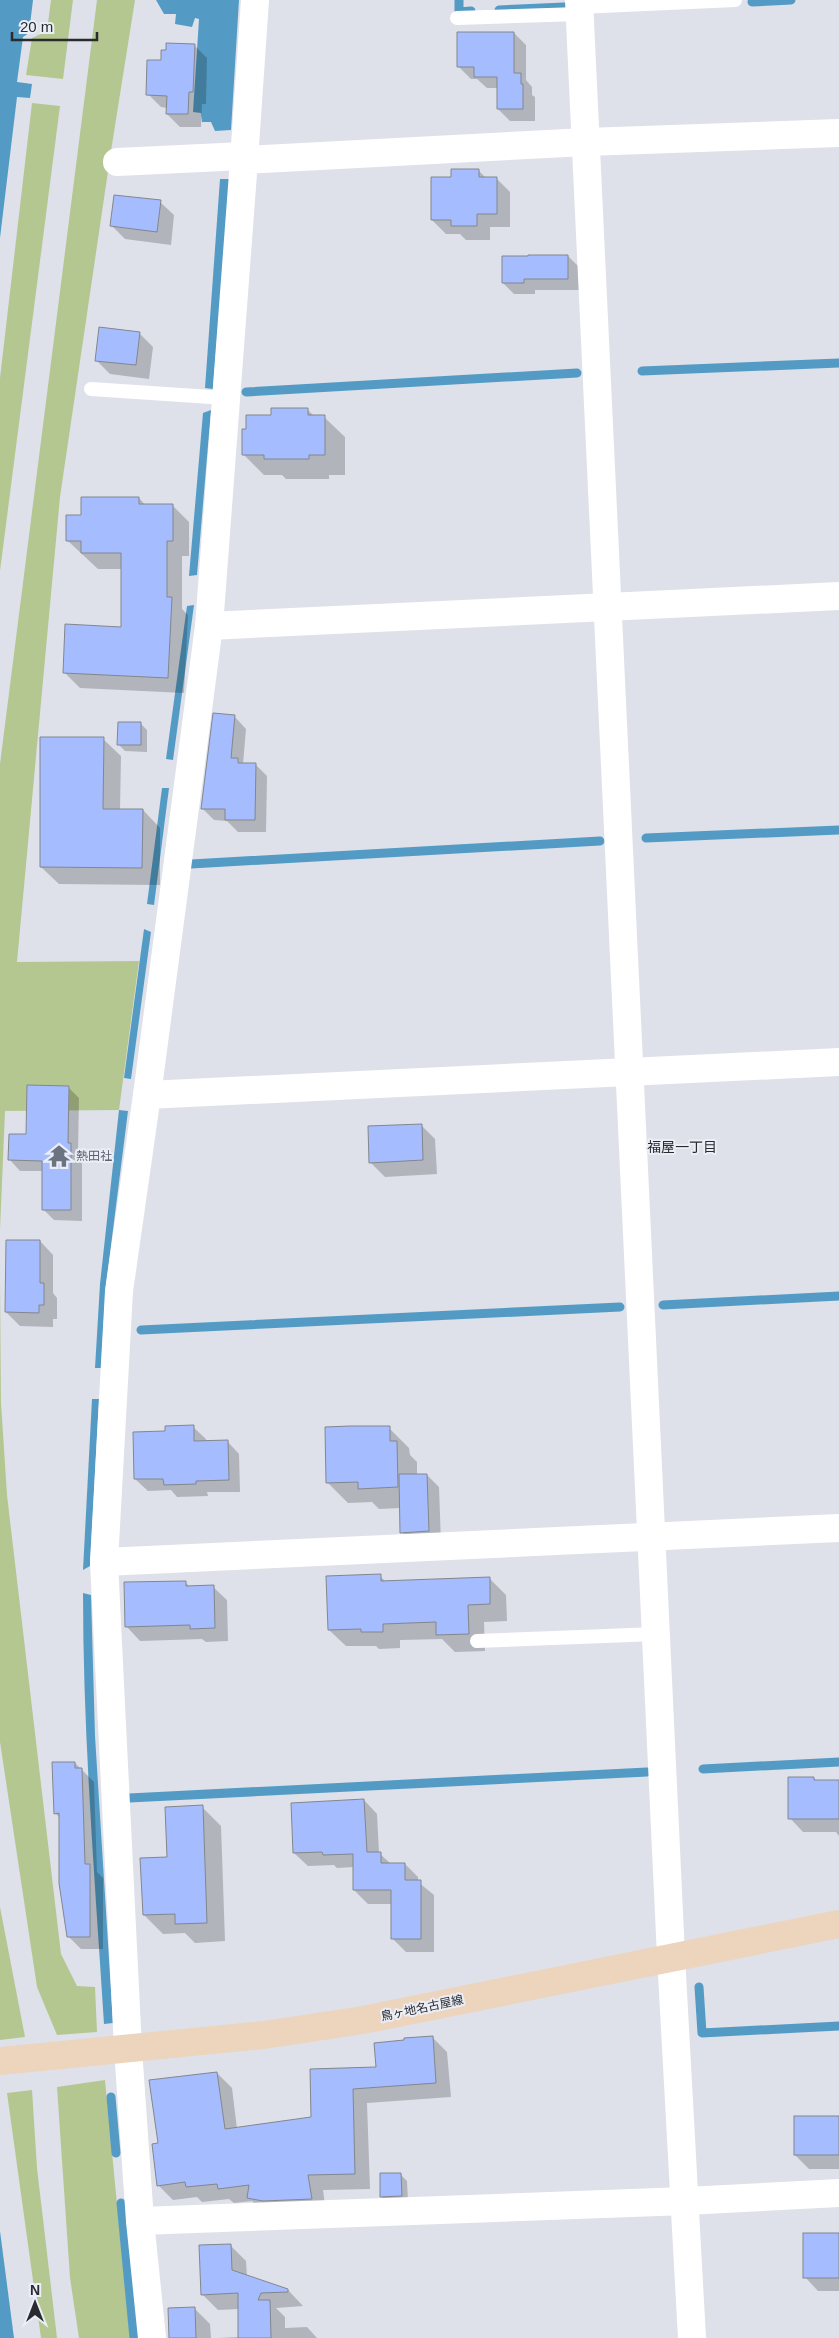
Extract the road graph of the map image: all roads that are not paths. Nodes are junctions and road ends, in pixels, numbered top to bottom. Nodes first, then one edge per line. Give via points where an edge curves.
1 (255, 0) edge
2 (735, 0) edge
3 (579, 7) edge
4 (457, 18) dead end
5 (839, 133) edge
6 (586, 142) junction
7 (244, 158) junction
8 (117, 162) dead end
9 (91, 389) dead end
10 (226, 398) junction
11 (839, 596) edge
12 (608, 607) junction
13 (209, 626) junction
14 (839, 1062) edge
15 (630, 1072) junction
16 (147, 1095) junction
17 (839, 1528) edge
18 (652, 1539) junction
19 (104, 1562) junction
20 (656, 1634) junction
21 (477, 1641) dead end
22 (839, 1924) edge
23 (671, 1956) junction
24 (128, 2049) junction
25 (13, 2060) edge
26 (839, 2193) edge
27 (686, 2201) junction
28 (140, 2221) junction
29 (152, 2338) edge
30 (692, 2338) edge

1 - 7 street
2 - 3 lane
3 - 4 lane
3 - 6 street
5 - 6 street
6 - 7 street
6 - 12 street
7 - 8 street
7 - 10 street
9 - 10 lane
10 - 13 street
11 - 12 street
12 - 13 street
12 - 15 street
13 - 16 street
14 - 15 street
15 - 16 street
15 - 18 street
16 - 19 street via 119,1290
17 - 18 street
18 - 19 street
18 - 20 street
19 - 24 street
20 - 21 lane
20 - 23 street
22 - 23 main road, 鳥ヶ地名古屋線
23 - 24 main road, 鳥ヶ地名古屋線 via 363,2020 264,2035
23 - 27 street
24 - 25 main road, 鳥ヶ地名古屋線
24 - 28 street
26 - 27 street
27 - 28 street
27 - 30 street
28 - 29 street

